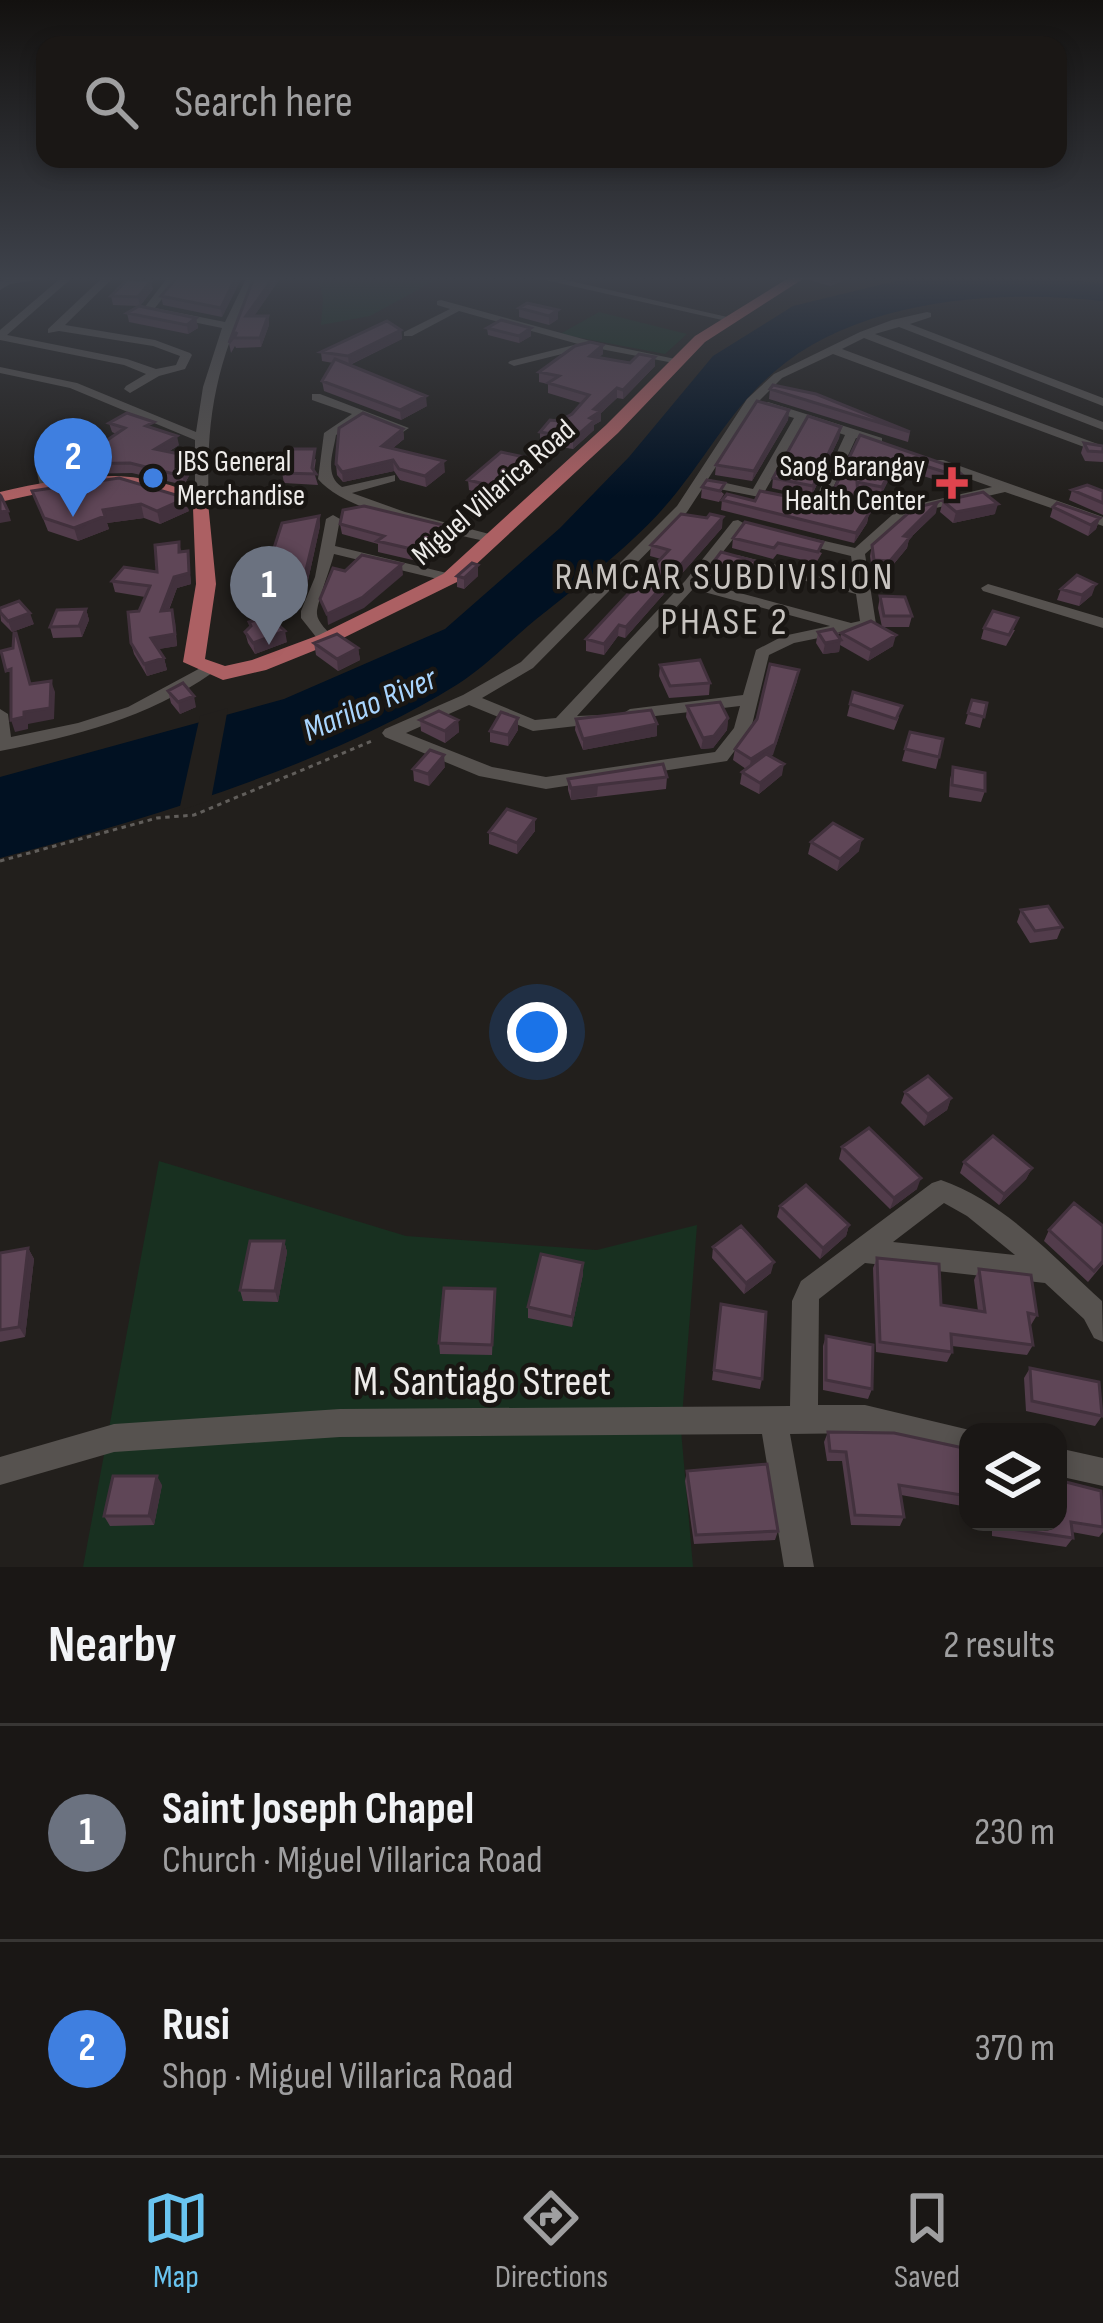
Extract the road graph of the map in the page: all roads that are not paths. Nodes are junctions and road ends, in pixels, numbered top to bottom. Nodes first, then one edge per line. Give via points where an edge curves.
1 (68, 350) edge
2 (173, 350) edge
3 (218, 350) edge
4 (570, 350) edge
5 (621, 350) edge
6 (692, 350) edge
7 (829, 350) edge
8 (834, 350) edge
9 (907, 350) edge
10 (969, 350) edge
11 (679, 361) junction
12 (127, 362) junction
13 (514, 363) dead end
14 (0, 370) edge
15 (155, 373) junction
16 (105, 374) dead end
17 (130, 389) dead end
18 (316, 397) dead end
19 (751, 402) junction
20 (1103, 402) edge
21 (362, 413) junction
22 (802, 415) junction
23 (1100, 422) edge
24 (403, 428) edge
25 (853, 432) junction
26 (1070, 436) junction
27 (199, 437) junction
28 (896, 448) edge
29 (1103, 450) edge
30 (917, 456) edge
31 (40, 460) dead end
32 (390, 478) dead end
33 (702, 481) junction
34 (47, 487) junction
35 (1004, 488) junction
36 (338, 493) junction
37 (757, 494) junction
38 (0, 497) edge
39 (202, 506) junction
40 (682, 508) junction
41 (701, 514) edge
42 (333, 519) dead end
43 (719, 519) edge
44 (1103, 522) edge
45 (738, 524) junction
46 (758, 529) edge
47 (778, 534) edge
48 (492, 539) junction
49 (327, 548) junction
50 (716, 553) junction
51 (858, 554) junction
52 (450, 578) junction
53 (690, 584) junction
54 (988, 588) dead end
55 (865, 591) junction
56 (1103, 623) edge
57 (857, 629) junction
58 (326, 639) junction
59 (206, 670) junction
60 (469, 699) junction
61 (752, 699) junction
62 (0, 714) edge
63 (561, 723) junction
64 (2, 744) edge
65 (861, 1251) junction
66 (1048, 1271) junction
67 (1103, 1329) edge
68 (789, 1420) junction
69 (959, 1440) edge
70 (1067, 1464) edge
71 (0, 1471) edge
72 (1103, 1472) edge
73 (799, 1567) edge

1 - 12 street
2 - 15 street via 186,355 181,368
3 - 27 street
4 - 13 street
5 - 11 street
6 - 11 main road, Miguel Villarica Road
7 - 19 street via 778,376
8 - 26 street
9 - 23 street
10 - 20 street
11 - 48 main road, Miguel Villarica Road
12 - 15 street
12 - 16 street
14 - 27 street via 73,385
15 - 17 street
18 - 21 street
19 - 22 street
19 - 33 street
21 - 24 street
21 - 36 street via 330,433 324,478
22 - 25 street
22 - 37 street
23 - 26 street
25 - 28 street
25 - 37 street via 818,507
26 - 29 street
27 - 39 street
30 - 35 street
31 - 34 street
32 - 36 street
33 - 37 street
33 - 40 street
34 - 38 main road
34 - 39 main road via 139,480
35 - 44 street
35 - 51 street via 905,511
36 - 48 street
39 - 59 main road via 206,584 192,652
40 - 41 street
40 - 60 street via 527,665
42 - 49 street
43 - 45 street
45 - 46 street
45 - 50 street
47 - 51 street
48 - 52 main road, Miguel Villarica Road
49 - 52 street
49 - 58 street via 309,611
50 - 53 street
50 - 55 street
51 - 55 street
52 - 58 main road, Miguel Villarica Road
53 - 57 street
53 - 63 street
54 - 56 street
55 - 57 street via 870,615
57 - 61 street via 770,645
58 - 59 main road, Miguel Villarica Road via 228,673
59 - 64 street via 140,710
60 - 61 street via 391,733 498,778 546,782 721,757
60 - 63 street via 533,726
61 - 63 street
62 - 64 street
65 - 66 street
65 - 66 street via 941,1191
65 - 68 street via 809,1290
66 - 67 street
68 - 69 street, M. Santiago Street via 865,1419
68 - 71 street, M. Santiago Street via 218,1430 114,1438
68 - 73 street
70 - 72 street

